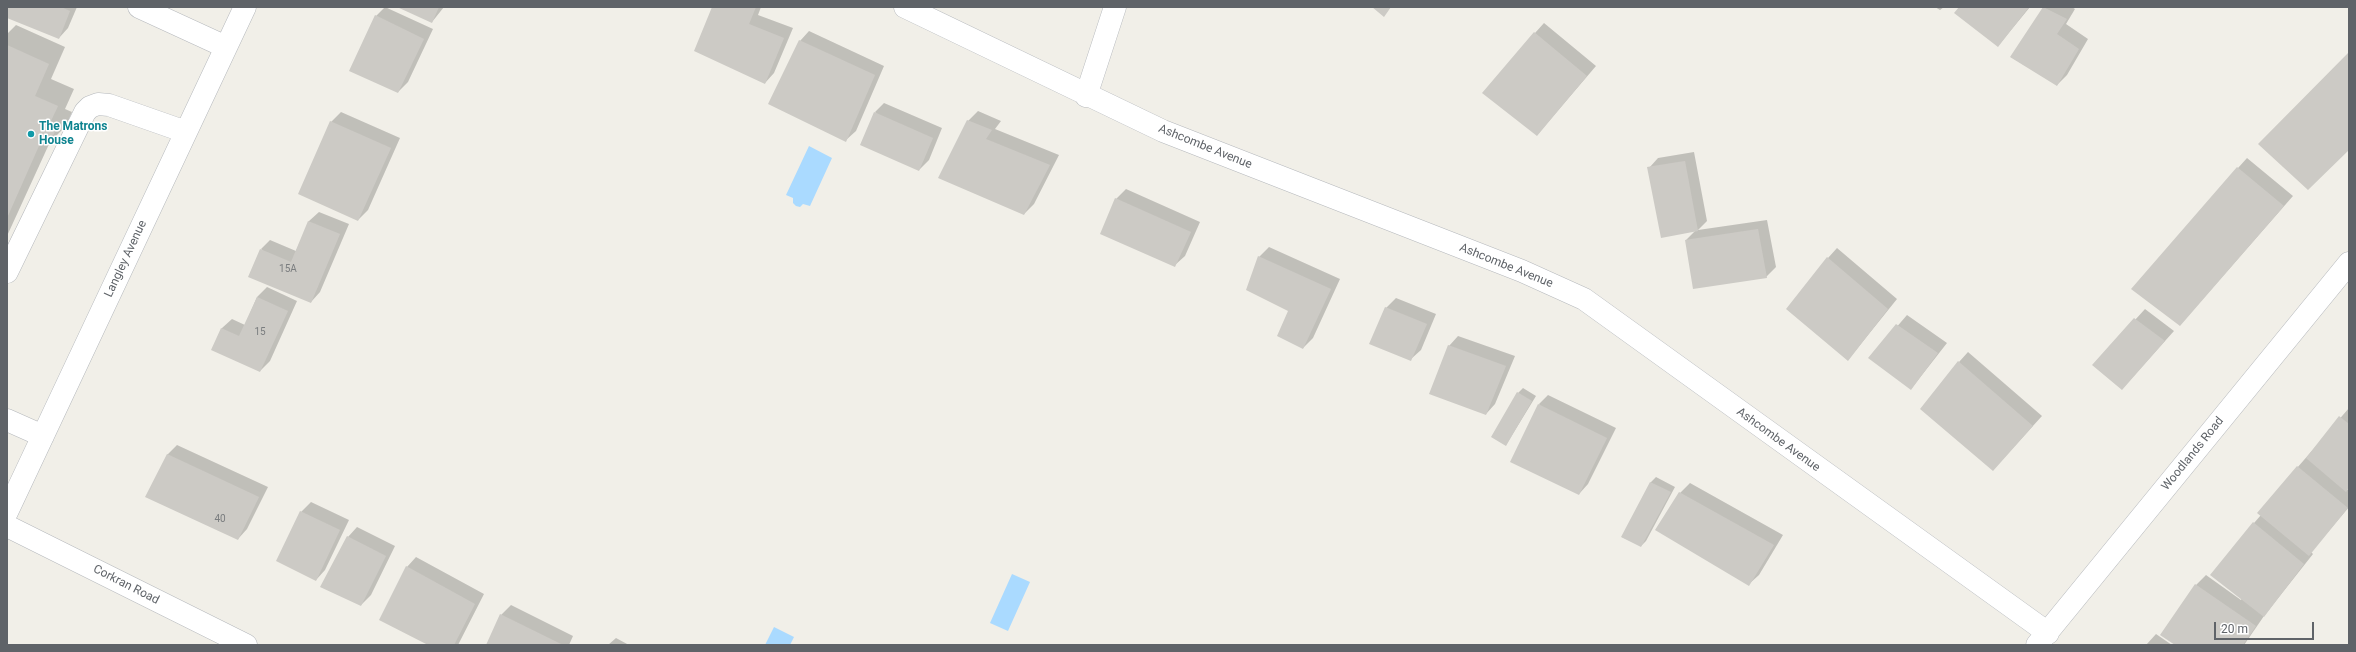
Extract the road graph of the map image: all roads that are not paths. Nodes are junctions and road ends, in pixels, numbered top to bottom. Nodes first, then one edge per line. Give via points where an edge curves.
1 (139, 7) edge
2 (245, 7) edge
3 (905, 7) edge
4 (1115, 7) edge
5 (226, 47) junction
6 (1086, 96) junction
7 (186, 132) junction
8 (2349, 263) edge
9 (7, 272) edge
10 (7, 420) edge
11 (43, 436) junction
12 (7, 512) edge
13 (7, 526) edge
14 (2042, 639) edge
15 (246, 645) edge

1 - 5 street
2 - 5 street, Langley Avenue
3 - 6 street, Ashcombe Avenue
4 - 6 street
5 - 7 street, Langley Avenue
6 - 14 street, Ashcombe Avenue via 1162,131 1522,271 1584,299
7 - 9 street via 109,105 98,104 90,107 85,112
7 - 11 street, Langley Avenue
8 - 14 street, Woodlands Road
10 - 11 street
11 - 12 street, Langley Avenue
13 - 15 street, Corkran Road

